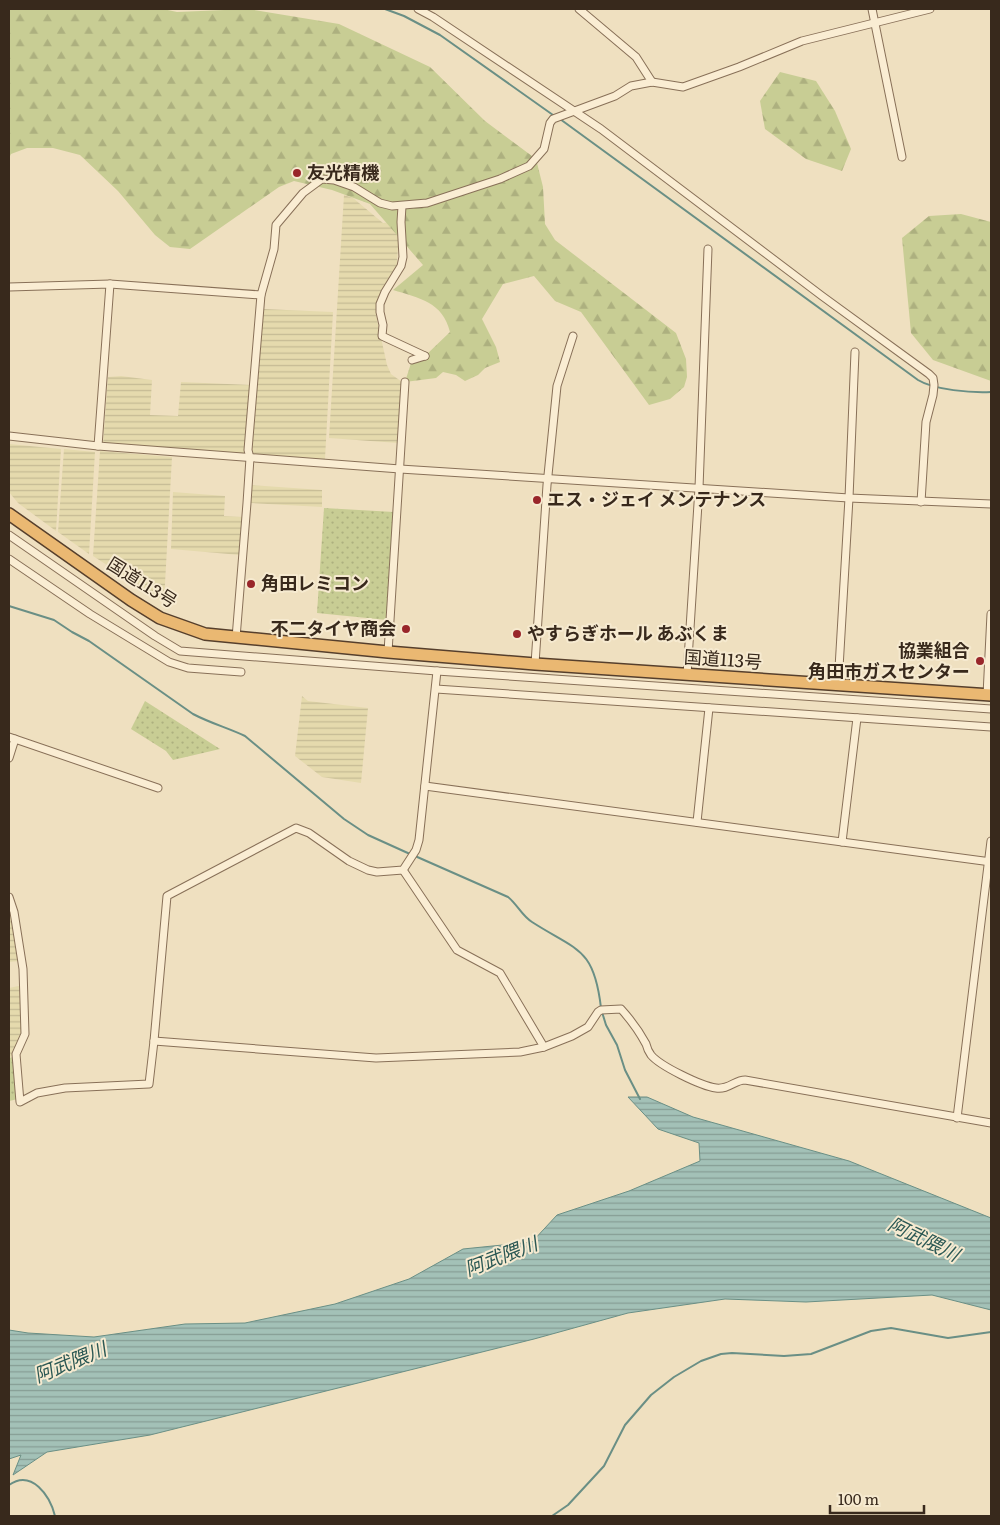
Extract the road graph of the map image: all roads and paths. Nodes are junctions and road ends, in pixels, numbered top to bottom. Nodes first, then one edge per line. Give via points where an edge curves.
1 (418, 9) edge
2 (578, 9) edge
3 (872, 9) edge
4 (930, 9) edge
5 (874, 22) junction
6 (652, 82) junction
7 (576, 112) junction
8 (902, 157) dead end
9 (402, 206) junction
10 (708, 249) dead end
11 (110, 284) junction
12 (9, 287) edge
13 (261, 295) junction
14 (573, 336) dead end
15 (855, 352) dead end
16 (412, 360) dead end
17 (405, 382) dead end
18 (9, 436) edge
19 (98, 446) junction
20 (250, 458) junction
21 (400, 469) junction
22 (548, 479) junction
23 (699, 488) junction
24 (849, 498) junction
25 (921, 502) junction
26 (991, 504) edge
27 (9, 514) edge
28 (9, 535) edge
29 (9, 559) edge
30 (991, 614) edge
31 (236, 638) junction
32 (388, 652) junction
33 (535, 664) junction
34 (437, 671) junction
35 (241, 672) dead end
36 (687, 675) junction
37 (838, 686) junction
38 (436, 689) junction
39 (989, 695) edge
40 (709, 708) junction
41 (991, 709) edge
42 (857, 718) junction
43 (991, 727) edge
44 (12, 738) edge
45 (9, 758) edge
46 (425, 786) junction
47 (158, 788) dead end
48 (697, 822) junction
49 (991, 841) edge
50 (842, 842) junction
51 (990, 862) edge
52 (404, 870) junction
53 (9, 897) edge
54 (154, 1041) junction
55 (544, 1047) junction
56 (957, 1118) junction
57 (991, 1123) edge

1 - 7 street
2 - 6 street via 636,57
3 - 5 street
4 - 5 street
5 - 6 street via 802,41 683,87
5 - 8 street
6 - 7 street via 631,86
7 - 9 street via 553,119 544,150 520,171 427,203
7 - 25 street via 932,378
9 - 13 street via 380,203 354,187 334,180 322,179 309,187 276,225 274,249
9 - 16 street via 403,257 385,292 380,312 382,336 425,356
10 - 23 street
11 - 12 street
11 - 13 street
11 - 19 street
13 - 20 street via 248,450
14 - 22 street via 556,386
15 - 24 street
17 - 21 street
18 - 19 street
19 - 20 street
20 - 21 street
20 - 31 street
21 - 22 street
21 - 32 street
22 - 23 street
22 - 33 street
23 - 24 street
23 - 36 street
24 - 25 street
24 - 37 street
25 - 26 street
27 - 31 highway, 国道113号 via 160,618 205,634
28 - 34 street via 180,651
29 - 35 street via 169,662 188,668
30 - 39 street
31 - 32 highway, 国道113号
32 - 33 highway, 国道113号
33 - 36 highway, 国道113号
34 - 38 street
34 - 41 street
36 - 37 highway, 国道113号
37 - 39 highway, 国道113号
38 - 40 street
38 - 46 street
40 - 42 street
40 - 48 street
42 - 43 street
42 - 50 street
44 - 45 street
44 - 47 street
46 - 48 street
46 - 52 street via 419,840
48 - 50 street
49 - 51 street
50 - 51 street
51 - 56 street
52 - 54 street via 368,870 296,828 167,896
52 - 55 street via 456,950 500,973
53 - 54 street via 23,969 25,1034 16,1054 20,1102 37,1093 65,1088 149,1084
54 - 55 street via 376,1058 520,1052
55 - 56 street via 588,1027 601,1010 621,1009 632,1020 656,1061 715,1088 745,1080
56 - 57 street

